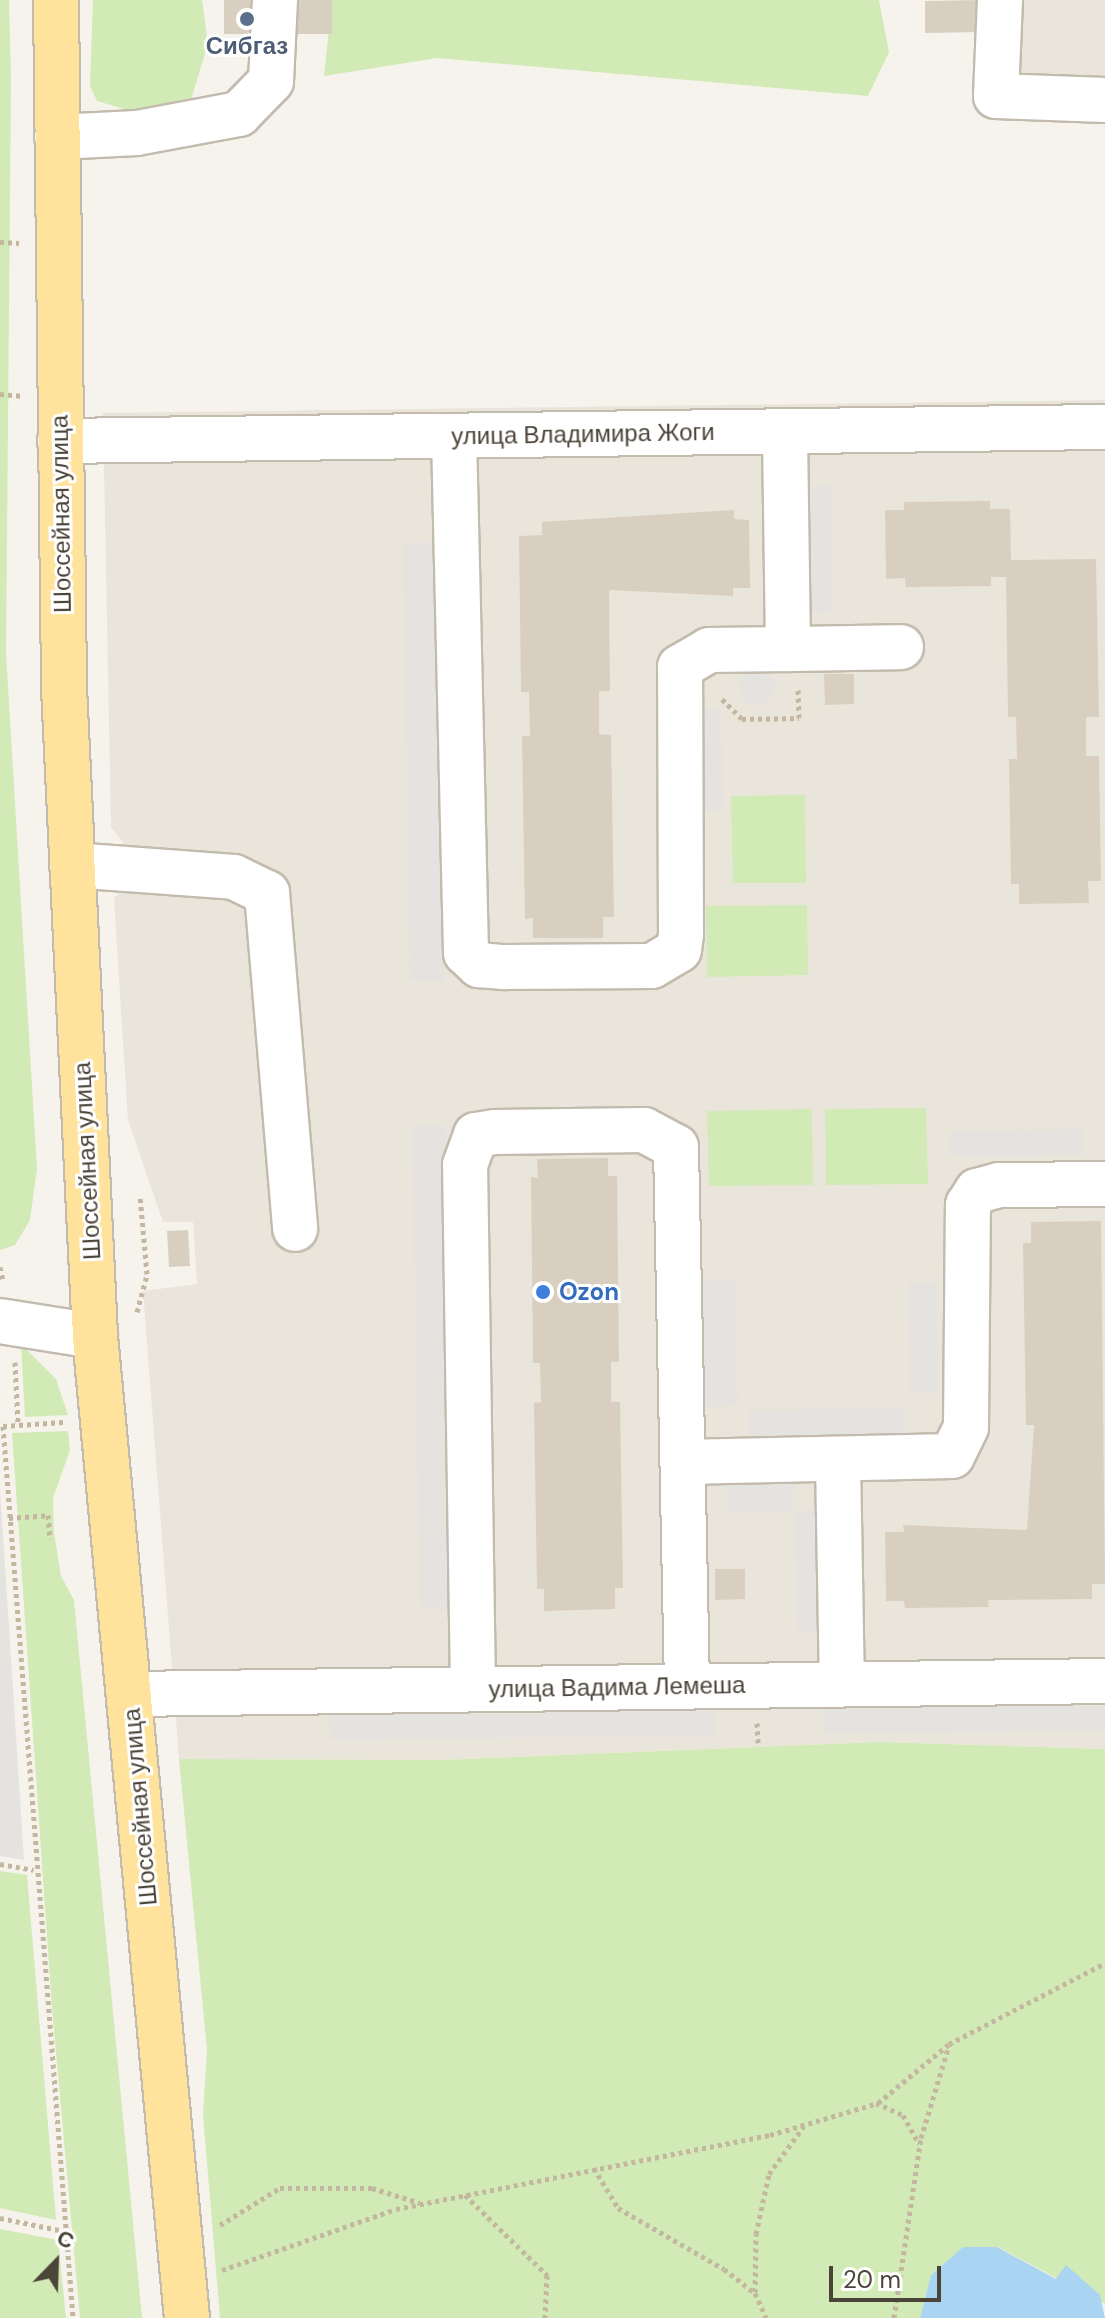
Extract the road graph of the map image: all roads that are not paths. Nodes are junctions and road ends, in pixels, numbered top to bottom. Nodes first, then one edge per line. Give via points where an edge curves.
1 (56, 0) edge
2 (275, 0) edge
3 (1000, 0) edge
4 (1105, 100) edge
5 (57, 137) junction
6 (1105, 427) edge
7 (785, 431) junction
8 (454, 436) junction
9 (60, 441) junction
10 (901, 647) dead end
11 (793, 649) junction
12 (72, 865) junction
13 (1105, 1184) edge
14 (295, 1229) dead end
15 (0, 1321) edge
16 (95, 1336) junction
17 (838, 1461) junction
18 (684, 1462) junction
19 (1105, 1681) edge
20 (842, 1684) junction
21 (687, 1686) junction
22 (473, 1689) junction
23 (129, 1694) junction
24 (184, 2287) edge

1 - 5 main road, Шоссейная улица
2 - 5 street via 271,81 239,114 137,133
3 - 4 street via 996,96
5 - 9 main road, Шоссейная улица
6 - 7 street, улица Владимира Жоги
7 - 8 street, улица Владимира Жоги
7 - 11 street
8 - 9 street, улица Владимира Жоги
8 - 11 street via 462,935 466,953 479,965 652,966 679,950 677,682 685,662 709,650
9 - 12 main road, Шоссейная улица
10 - 11 street
12 - 14 street via 234,877 267,893
12 - 16 main road, Шоссейная улица
13 - 17 street via 977,1191 962,1225 961,1445 938,1459
15 - 16 street
16 - 23 main road, Шоссейная улица
17 - 18 street
17 - 20 street
18 - 21 street
18 - 22 street via 676,1147 644,1130 476,1135 465,1165
19 - 20 street, улица Вадима Лемеша
20 - 21 street, улица Вадима Лемеша
21 - 22 street, улица Вадима Лемеша
22 - 23 street, улица Вадима Лемеша
23 - 24 main road, Шоссейная улица

